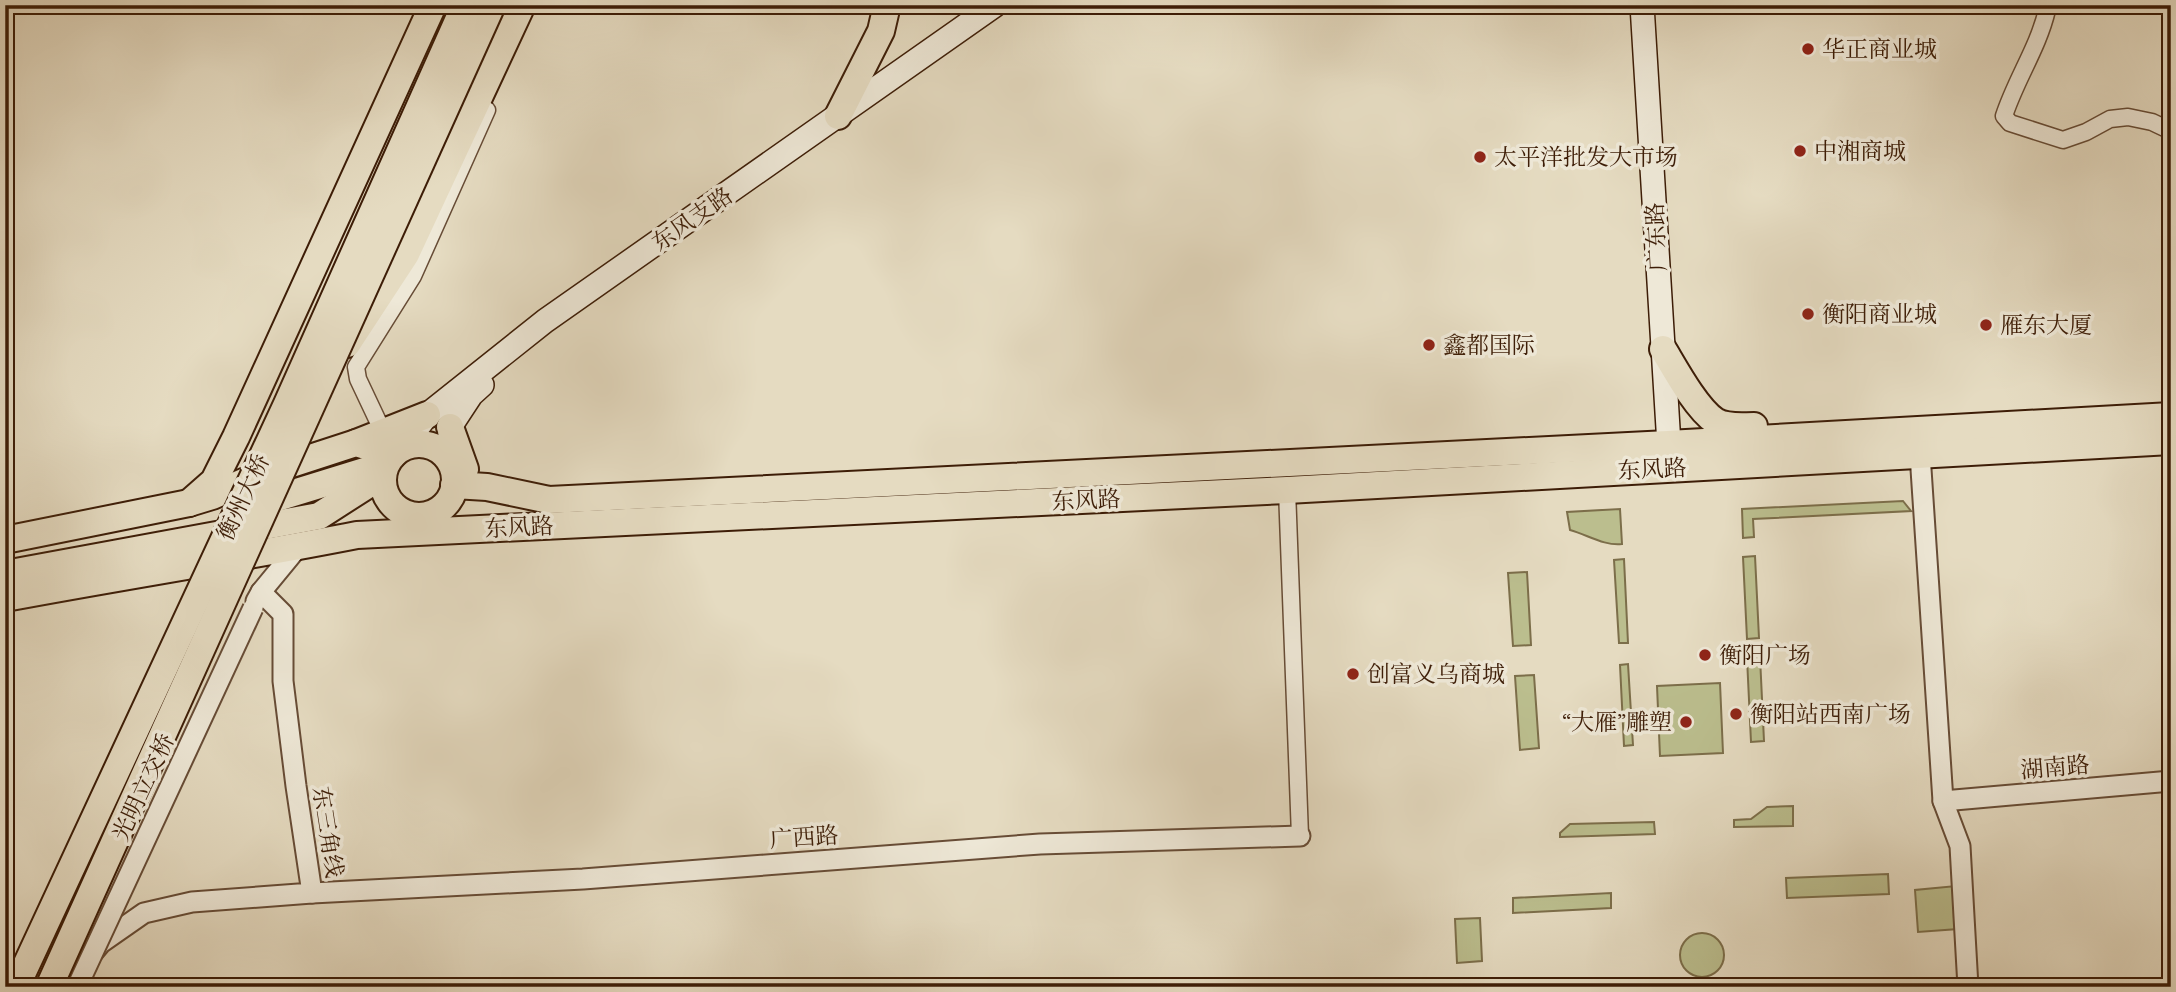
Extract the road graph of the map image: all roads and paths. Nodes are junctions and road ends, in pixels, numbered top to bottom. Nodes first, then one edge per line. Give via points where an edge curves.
1 (423, 5) edge
2 (433, 5) edge
3 (465, 5) edge
4 (492, 5) edge
5 (887, 5) edge
6 (995, 5) edge
7 (1012, 5) edge
8 (1642, 5) edge
9 (2037, 5) edge
10 (526, 6) edge
11 (838, 116) junction
12 (2171, 131) edge
13 (1662, 349) junction
14 (322, 384) junction
15 (246, 415) junction
16 (2171, 416) edge
17 (439, 421) junction
18 (2171, 441) edge
19 (1922, 442) junction
20 (389, 455) junction
21 (1669, 456) junction
22 (452, 474) junction
23 (487, 487) junction
24 (1287, 490) junction
25 (189, 503) junction
26 (413, 515) junction
27 (446, 531) junction
28 (357, 535) junction
29 (5, 540) edge
30 (298, 547) junction
31 (5, 557) edge
32 (5, 574) edge
33 (5, 598) edge
34 (257, 600) junction
35 (2171, 781) edge
36 (1943, 801) junction
37 (1300, 836) joint
38 (312, 892) junction
39 (16, 987) edge
40 (49, 987) edge
41 (64, 987) edge
42 (77, 987) edge
43 (1968, 987) edge

1 - 15 street via 243,398
2 - 15 highway
3 - 39 highway, 衡州大桥, bridge via 281,416
4 - 14 highway, 衡州大桥, bridge
5 - 11 highway via 881,32
6 - 11 main road, 东风支路
7 - 17 main road, 东风支路 via 551,327
8 - 13 main road, 广东路
9 - 12 street via 2047,10 2042,32 2009,101 2004,116 2010,123 2063,140 2110,119 2128,117
10 - 14 highway, bridge via 407,254
10 - 20 street via 522,33 414,276 356,367
11 - 17 main road, 东风支路 via 545,321
13 - 19 highway via 1688,390 1716,421 1731,426 1824,425
13 - 21 main road, 广东路
14 - 40 highway, 衡州大桥, bridge
15 - 25 highway via 214,481
16 - 19 highway, 东风路
17 - 20 highway
17 - 22 main road
17 - 23 highway via 468,475
18 - 19 highway, 东风路
19 - 21 highway, 东风路
19 - 36 street
20 - 22 highway via 412,444 434,447 444,453
20 - 25 highway via 356,443
20 - 26 highway via 383,487 387,498
20 - 31 highway via 188,527
20 - 32 highway via 319,516
21 - 23 highway, 东风路 via 549,500
21 - 24 highway, 东风路
22 - 23 highway, 东风路
22 - 26 highway via 446,503 430,514
24 - 27 highway, 东风路
24 - 37 street
25 - 29 highway
26 - 27 highway
26 - 28 highway
27 - 28 highway, 东风路
28 - 30 highway, 东风路
30 - 33 highway, 东风路
30 - 34 street, 光明立交桥
34 - 38 street, 东三角线 via 282,614 283,681
34 - 42 street, 光明立交桥, bridge
35 - 36 street, 湖南路
36 - 43 street via 1960,846
37 - 38 street, 广西路 via 1040,844 583,879
38 - 41 street, 东三角线 via 192,902 144,913 101,943

